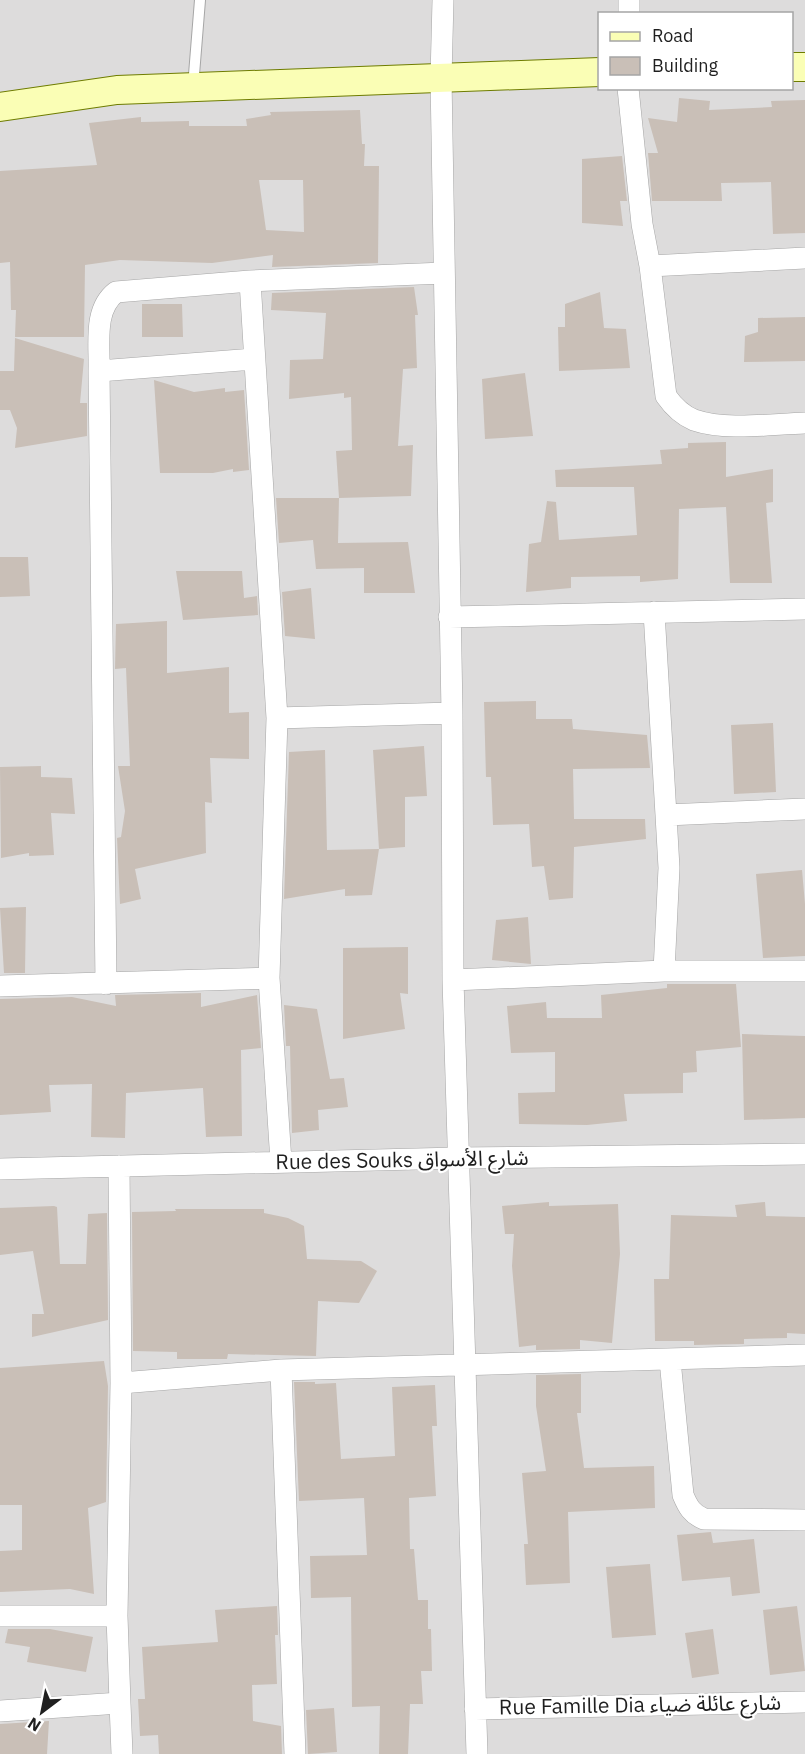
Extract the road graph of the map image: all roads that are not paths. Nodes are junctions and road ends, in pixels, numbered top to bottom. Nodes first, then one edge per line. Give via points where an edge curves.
1 (201, 0) edge
2 (443, 0) edge
3 (598, 72) edge
4 (441, 78) junction
5 (193, 87) junction
6 (628, 90) edge
7 (0, 107) edge
8 (805, 258) edge
9 (650, 266) junction
10 (444, 273) junction
11 (250, 280) junction
12 (254, 359) junction
13 (99, 371) junction
14 (805, 423) edge
15 (805, 609) edge
16 (654, 612) junction
17 (449, 617) junction
18 (452, 712) junction
19 (277, 718) junction
20 (805, 810) edge
21 (666, 815) junction
22 (664, 971) junction
23 (805, 971) edge
24 (269, 978) junction
25 (453, 980) junction
26 (106, 984) junction
27 (0, 986) edge
28 (805, 1154) edge
29 (458, 1158) junction
30 (280, 1162) junction
31 (118, 1166) junction
32 (0, 1169) edge
33 (805, 1355) edge
34 (670, 1360) junction
35 (464, 1366) junction
36 (281, 1370) junction
37 (121, 1383) junction
38 (805, 1520) edge
39 (0, 1616) edge
40 (117, 1616) junction
41 (805, 1702) edge
42 (120, 1703) junction
43 (475, 1709) junction
44 (0, 1712) edge
45 (122, 1754) edge
46 (295, 1754) edge
47 (477, 1754) edge

1 - 5 lane
2 - 4 street
3 - 4 main road
4 - 5 main road
4 - 10 street
5 - 7 main road via 117,90
6 - 9 street
8 - 9 street
9 - 14 street via 666,396 676,409 693,420 729,426
10 - 11 street
10 - 17 street
11 - 12 street
11 - 13 street via 117,292 107,299 100,313
12 - 13 street
12 - 19 street
13 - 26 street
15 - 16 street
16 - 17 street
16 - 21 street
17 - 18 street
18 - 19 street
18 - 25 street
19 - 24 street
20 - 21 street
21 - 22 street via 669,868
22 - 23 street
22 - 25 street
24 - 26 street
24 - 30 street
25 - 29 street
26 - 27 street
28 - 29 street, Rue des Souks شارع الأسواق
29 - 30 street, Rue des Souks شارع الأسواق
29 - 35 street
30 - 31 street, Rue des Souks شارع الأسواق
31 - 32 street, Rue des Souks شارع الأسواق
31 - 37 street
33 - 34 street
34 - 35 street
34 - 38 street via 683,1495 688,1508 704,1519
35 - 36 street
35 - 43 street
36 - 37 street
36 - 46 street
37 - 40 street
39 - 40 street
40 - 42 street
41 - 43 street, Rue Famille Dia شارع عائلة ضياء
42 - 44 street
42 - 45 street
43 - 47 street

